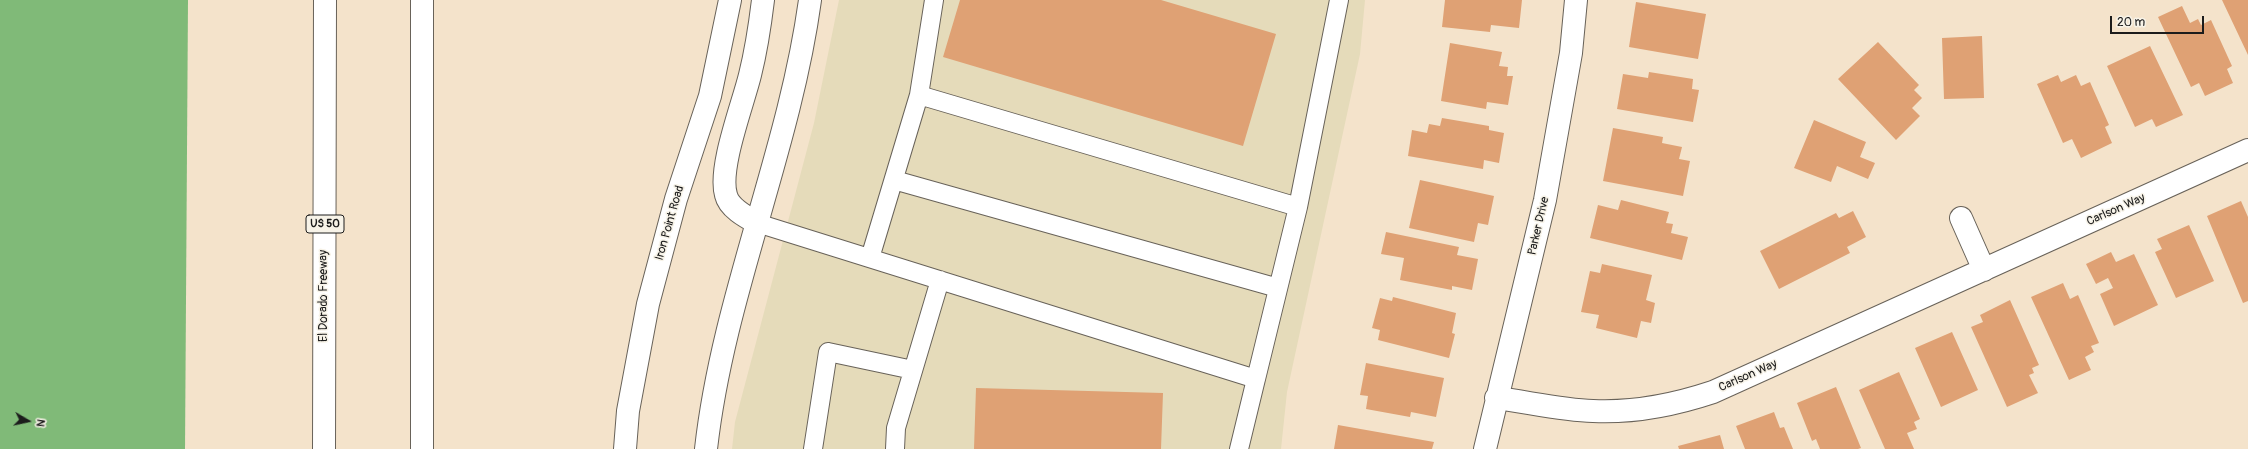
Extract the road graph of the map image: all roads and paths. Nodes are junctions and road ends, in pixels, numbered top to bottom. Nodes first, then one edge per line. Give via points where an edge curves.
1 (325, 0) edge
2 (422, 0) edge
3 (730, 0) edge
4 (763, 0) edge
5 (810, 0) edge
6 (934, 0) edge
7 (1339, 0) edge
8 (1576, 0) edge
9 (920, 95) junction
10 (2248, 150) edge
11 (894, 180) junction
12 (1298, 207) junction
13 (1961, 218) dead end
14 (757, 223) junction
15 (870, 258) junction
16 (1984, 270) junction
17 (940, 280) junction
18 (1278, 288) junction
19 (913, 370) junction
20 (1256, 379) junction
21 (1496, 398) junction
22 (324, 449) edge
23 (422, 449) edge
24 (625, 449) edge
25 (706, 449) edge
26 (813, 449) edge
27 (895, 449) edge
28 (1239, 449) edge
29 (1486, 449) edge

1 - 22 main road, El Dorado Freeway / US 50
2 - 23 main road
3 - 24 main road, Iron Point Road via 710,96 676,199 648,304 628,410
4 - 14 main road via 750,75 731,142 724,180 726,196 739,213
5 - 14 main road via 787,116
6 - 9 lane
7 - 12 lane
8 - 21 main road, Parker Drive via 1571,53 1545,200
9 - 11 lane
9 - 12 lane
10 - 16 main road, Carlson Way
11 - 15 lane
11 - 18 lane
12 - 18 lane
13 - 16 main road
14 - 15 lane
14 - 25 main road via 733,308
15 - 17 lane
16 - 21 main road, Carlson Way via 1713,392 1683,402 1630,411 1592,412
17 - 19 lane
17 - 20 lane
18 - 20 lane
19 - 26 lane via 828,352
19 - 27 lane via 896,428
20 - 28 lane
21 - 29 main road, Parker Drive

